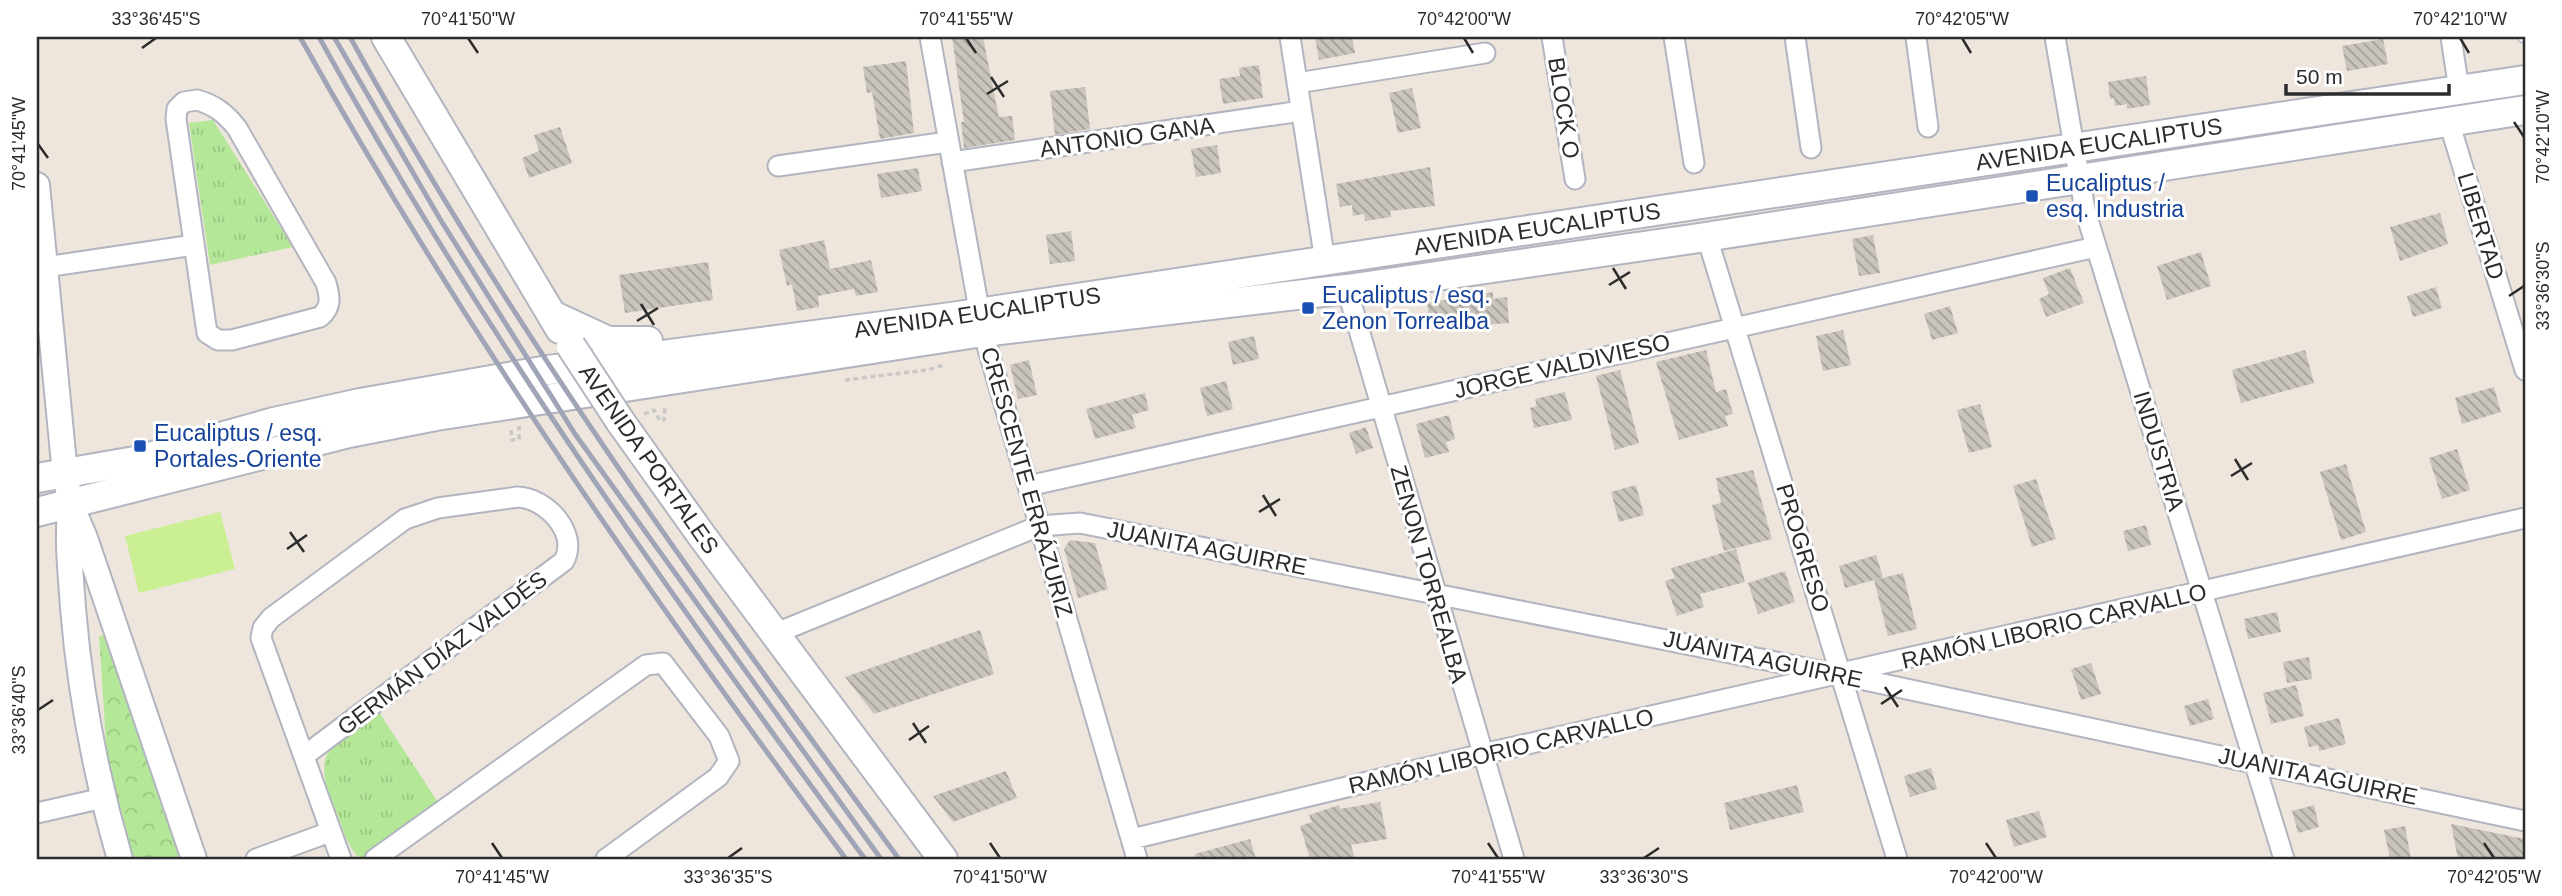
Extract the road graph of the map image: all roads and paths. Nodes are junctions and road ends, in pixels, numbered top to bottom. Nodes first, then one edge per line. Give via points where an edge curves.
1 (930, 37) edge
2 (1290, 37) edge
3 (1552, 37) edge
4 (1674, 37) edge
5 (1795, 37) edge
6 (1916, 37) edge
7 (2055, 37) edge
8 (2451, 37) edge
9 (388, 38) edge
10 (1485, 53) dead end
11 (2525, 80) edge
12 (1297, 83) junction
13 (2459, 90) junction
14 (2525, 110) edge
15 (1301, 111) junction
16 (2449, 122) junction
17 (1928, 127) dead end
18 (948, 142) junction
19 (1811, 148) dead end
20 (2072, 149) junction
21 (952, 162) junction
22 (1694, 163) dead end
23 (778, 166) dead end
24 (1576, 179) dead end
25 (2078, 179) junction
26 (37, 185) edge
27 (1707, 237) junction
28 (194, 245) junction
29 (2096, 247) junction
30 (1325, 261) junction
31 (45, 267) junction
32 (1347, 289) junction
33 (552, 315) junction
34 (971, 320) junction
35 (1737, 327) junction
36 (2525, 370) edge
37 (1380, 407) junction
38 (65, 474) junction
39 (37, 478) edge
40 (1028, 485) junction
41 (71, 505) junction
42 (37, 512) edge
43 (2525, 518) edge
44 (1039, 526) junction
45 (1433, 592) junction
46 (2202, 592) junction
47 (111, 618) junction
48 (74, 622) junction
49 (775, 634) junction
50 (1840, 675) junction
51 (1483, 754) junction
52 (304, 756) junction
53 (2256, 762) junction
54 (103, 798) junction
55 (37, 813) edge
56 (2525, 821) edge
57 (330, 832) junction
58 (1132, 839) junction
59 (120, 859) edge
60 (194, 859) edge
61 (256, 859) edge
62 (341, 859) edge
63 (375, 859) edge
64 (607, 859) edge
65 (943, 859) edge
66 (1137, 859) edge
67 (1514, 859) edge
68 (1897, 859) edge
69 (2284, 859) edge

1 - 18 street, CRESCENTE ERRÁZURIZ
2 - 12 street
3 - 24 street, BLOCK O
4 - 22 street
5 - 19 street
6 - 17 street
7 - 20 street, INDUSTRIA
8 - 13 street
9 - 33 main road, AVENIDA PORTALES
10 - 12 street
11 - 13 main road, AVENIDA EUCALIPTUS
12 - 15 street
13 - 20 main road, AVENIDA EUCALIPTUS
14 - 16 main road, AVENIDA EUCALIPTUS
15 - 21 street, ANTONIO GANA
15 - 30 street
16 - 25 main road, AVENIDA EUCALIPTUS
16 - 36 street, LIBERTAD
18 - 21 street, CRESCENTE ERRÁZURIZ
18 - 23 street
20 - 25 street, INDUSTRIA
20 - 30 main road, AVENIDA EUCALIPTUS
21 - 34 street, CRESCENTE ERRÁZURIZ
25 - 27 main road, AVENIDA EUCALIPTUS
25 - 29 street, INDUSTRIA
26 - 31 street
27 - 32 main road, AVENIDA EUCALIPTUS
27 - 35 street, PROGRESO
28 - 28 street via 176,120 177,109 184,102 197,100 227,115 237,128 326,283 327,311 320,317 218,340 207,333
28 - 31 street
29 - 35 street, JORGE VALDIVIESO
29 - 46 street, INDUSTRIA
30 - 34 main road, AVENIDA EUCALIPTUS
31 - 38 street
32 - 34 main road, AVENIDA EUCALIPTUS
32 - 37 street, ZENON TORREALBA
33 - 34 main road via 608,341 621,342 856,310 914,307
33 - 49 main road, AVENIDA PORTALES, bridge via 620,421
34 - 38 main road, AVENIDA EUCALIPTUS via 548,370 360,403 135,461
34 - 40 street, CRESCENTE ERRÁZURIZ
34 - 41 main road, AVENIDA EUCALIPTUS via 349,433
35 - 37 street, JORGE VALDIVIESO
35 - 50 street, PROGRESO
37 - 40 street, JORGE VALDIVIESO
37 - 45 street, ZENON TORREALBA
38 - 39 main road, AVENIDA EUCALIPTUS
38 - 41 street
40 - 44 street, CRESCENTE ERRÁZURIZ
41 - 42 main road, AVENIDA EUCALIPTUS
41 - 47 street
41 - 48 street
43 - 46 street, RAMÓN LIBORIO CARVALLO
44 - 45 street, JUANITA AGUIRRE via 1080,523
44 - 49 street, JUANITA AGUIRRE
44 - 58 street, CRESCENTE ERRÁZURIZ
45 - 50 street, JUANITA AGUIRRE
45 - 51 street, ZENON TORREALBA
46 - 50 street, RAMÓN LIBORIO CARVALLO
46 - 53 street, INDUSTRIA
47 - 48 street via 91,614
47 - 60 street
48 - 54 street
49 - 65 main road, AVENIDA PORTALES
50 - 51 street, RAMÓN LIBORIO CARVALLO
50 - 53 street, JUANITA AGUIRRE
50 - 68 street, PROGRESO
51 - 58 street, RAMÓN LIBORIO CARVALLO
51 - 67 street, ZENON TORREALBA
52 - 52 street, GERMÁN DÍAZ VALDÉS via 564,561 568,543 553,515 530,498 438,508 405,519 271,618 261,638
52 - 57 street
53 - 56 street, JUANITA AGUIRRE
53 - 69 street, INDUSTRIA
54 - 55 street
54 - 59 street
57 - 61 street
57 - 62 street
58 - 66 street, CRESCENTE ERRÁZURIZ
63 - 64 street via 632,675 655,662 663,663 719,736 729,761 718,777

